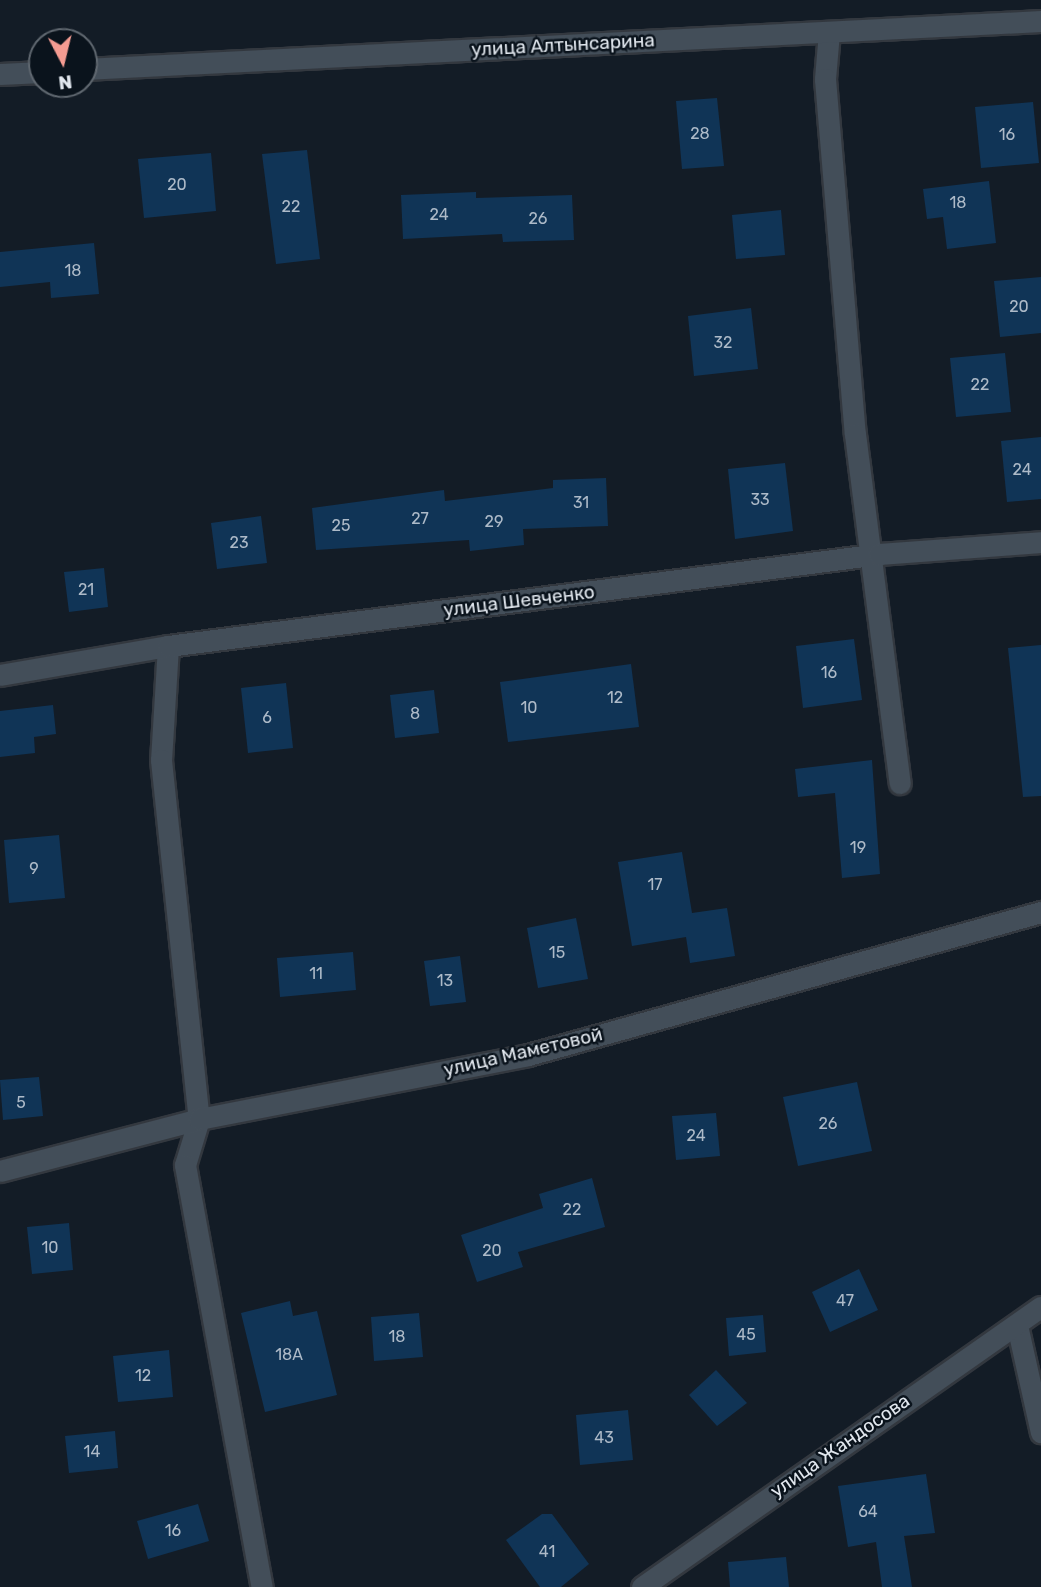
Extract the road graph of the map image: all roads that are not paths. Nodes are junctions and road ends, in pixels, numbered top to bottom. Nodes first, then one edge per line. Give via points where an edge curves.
1 (1041, 21) edge
2 (829, 32) junction
3 (98, 68) edge
4 (28, 73) edge
5 (0, 74) edge
6 (1041, 542) edge
7 (869, 555) junction
8 (168, 646) junction
9 (0, 676) edge
10 (900, 783) dead end
11 (1041, 912) edge
12 (199, 1119) junction
13 (0, 1171) edge
14 (1041, 1307) edge
15 (1017, 1325) junction
16 (1041, 1432) edge
17 (262, 1587) edge
18 (642, 1587) edge

1 - 2 street, улица Алтынсарина
2 - 3 street, улица Алтынсарина
2 - 7 street via 825,79 839,269
4 - 5 street
6 - 7 street, улица Шевченко
7 - 8 street, улица Шевченко
7 - 10 street
8 - 9 street, улица Шевченко
8 - 12 street via 161,760
11 - 12 street, улица Маметовой via 528,1055
12 - 13 street, улица Маметовой
12 - 17 street via 185,1165
14 - 15 street, улица Жандосова
15 - 16 street
15 - 18 street, улица Жандосова

